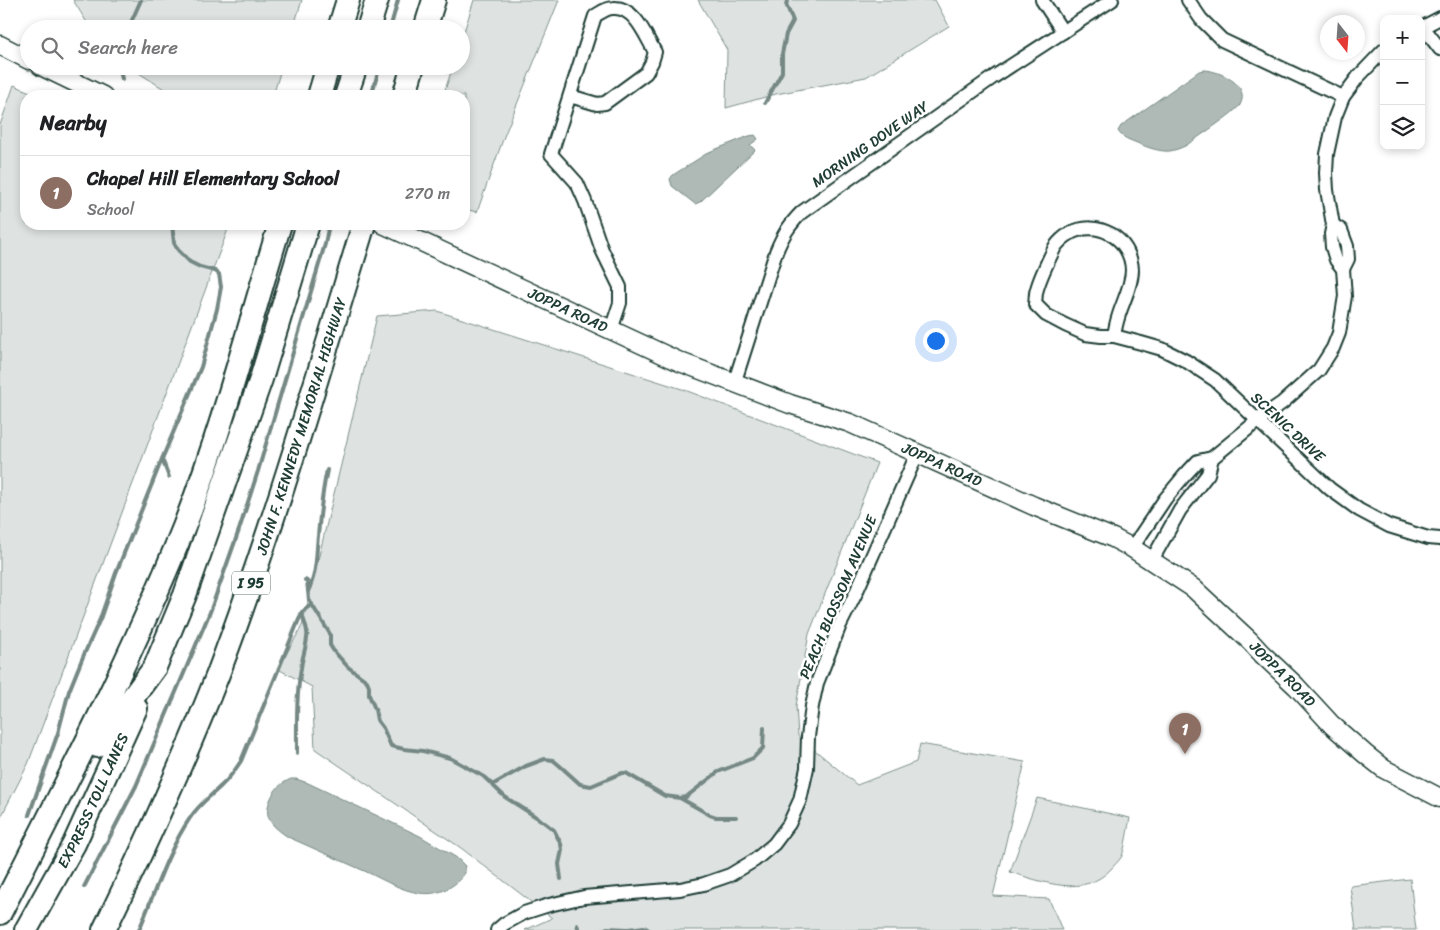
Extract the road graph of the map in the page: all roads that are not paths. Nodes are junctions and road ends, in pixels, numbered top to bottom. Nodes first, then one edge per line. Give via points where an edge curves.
1 (348, 0) edge
2 (376, 0) edge
3 (434, 0) edge
4 (1042, 0) edge
5 (1112, 0) edge
6 (1188, 0) edge
7 (1440, 18) edge
8 (342, 20) edge
9 (370, 20) edge
10 (428, 20) edge
11 (1425, 26) edge
12 (1063, 32) junction
13 (1425, 32) edge
14 (0, 45) edge
15 (1440, 49) edge
16 (1380, 54) edge
17 (20, 55) edge
18 (60, 75) edge
19 (325, 75) edge
20 (353, 75) edge
21 (410, 75) edge
22 (91, 90) edge
23 (321, 90) edge
24 (348, 90) edge
25 (406, 90) edge
26 (570, 96) junction
27 (1344, 97) junction
28 (278, 230) edge
29 (306, 230) edge
30 (362, 230) edge
31 (396, 230) edge
32 (611, 330) junction
33 (1114, 336) junction
34 (734, 384) junction
35 (1257, 421) junction
36 (917, 454) junction
37 (1212, 458) junction
38 (1440, 538) edge
39 (1132, 548) junction
40 (1152, 560) junction
41 (155, 666) junction
42 (61, 795) junction
43 (1440, 798) edge
44 (0, 913) edge
45 (26, 930) edge
46 (104, 930) edge
47 (497, 930) edge

1 - 8 highway
2 - 9 highway
3 - 10 highway
4 - 12 street
5 - 12 street, MORNING DOVE WAY
6 - 27 street via 1222,40
7 - 11 street
12 - 34 street, MORNING DOVE WAY via 992,78 791,223 776,252
13 - 15 street
14 - 17 street
16 - 27 street
18 - 22 street
19 - 23 highway
20 - 24 highway
21 - 25 highway
26 - 26 street via 595,16 614,7 626,10 635,18 655,52 646,73 605,103 597,104
26 - 32 street via 551,154 577,183 620,287 620,303
27 - 35 street via 1335,117 1326,172 1333,225 1332,247 1343,269 1345,296 1339,333 1319,370
28 - 42 highway via 214,443 184,526 109,697
29 - 41 highway via 261,379 185,594
30 - 46 highway, JOHN F. KENNEDY MEMORIAL HIGHWAY / I 95 via 255,572 218,674 149,836
31 - 32 street, JOPPA ROAD
32 - 34 street, JOPPA ROAD
33 - 33 street, SCENIC DRIVE via 1132,271 1129,256 1116,238 1106,231 1078,230 1056,245 1036,290 1036,304 1046,315 1085,334
33 - 35 street, SCENIC DRIVE via 1162,350 1186,361 1215,380
34 - 36 street, JOPPA ROAD via 850,424
35 - 37 street
35 - 38 street, SCENIC DRIVE via 1330,489 1359,510 1389,526 1428,538
36 - 39 street, JOPPA ROAD
36 - 47 street, PEACH BLOSSOM AVENUE via 817,683 800,800 789,824 774,844 730,875 704,884 584,897 524,913
37 - 39 street via 1198,462 1184,476
37 - 40 street via 1208,474 1180,510
39 - 40 street, JOPPA ROAD
40 - 43 street, JOPPA ROAD via 1193,588 1364,754 1384,769
41 - 42 highway
41 - 45 highway, EXPRESS TOLL LANES via 74,844
42 - 44 highway

